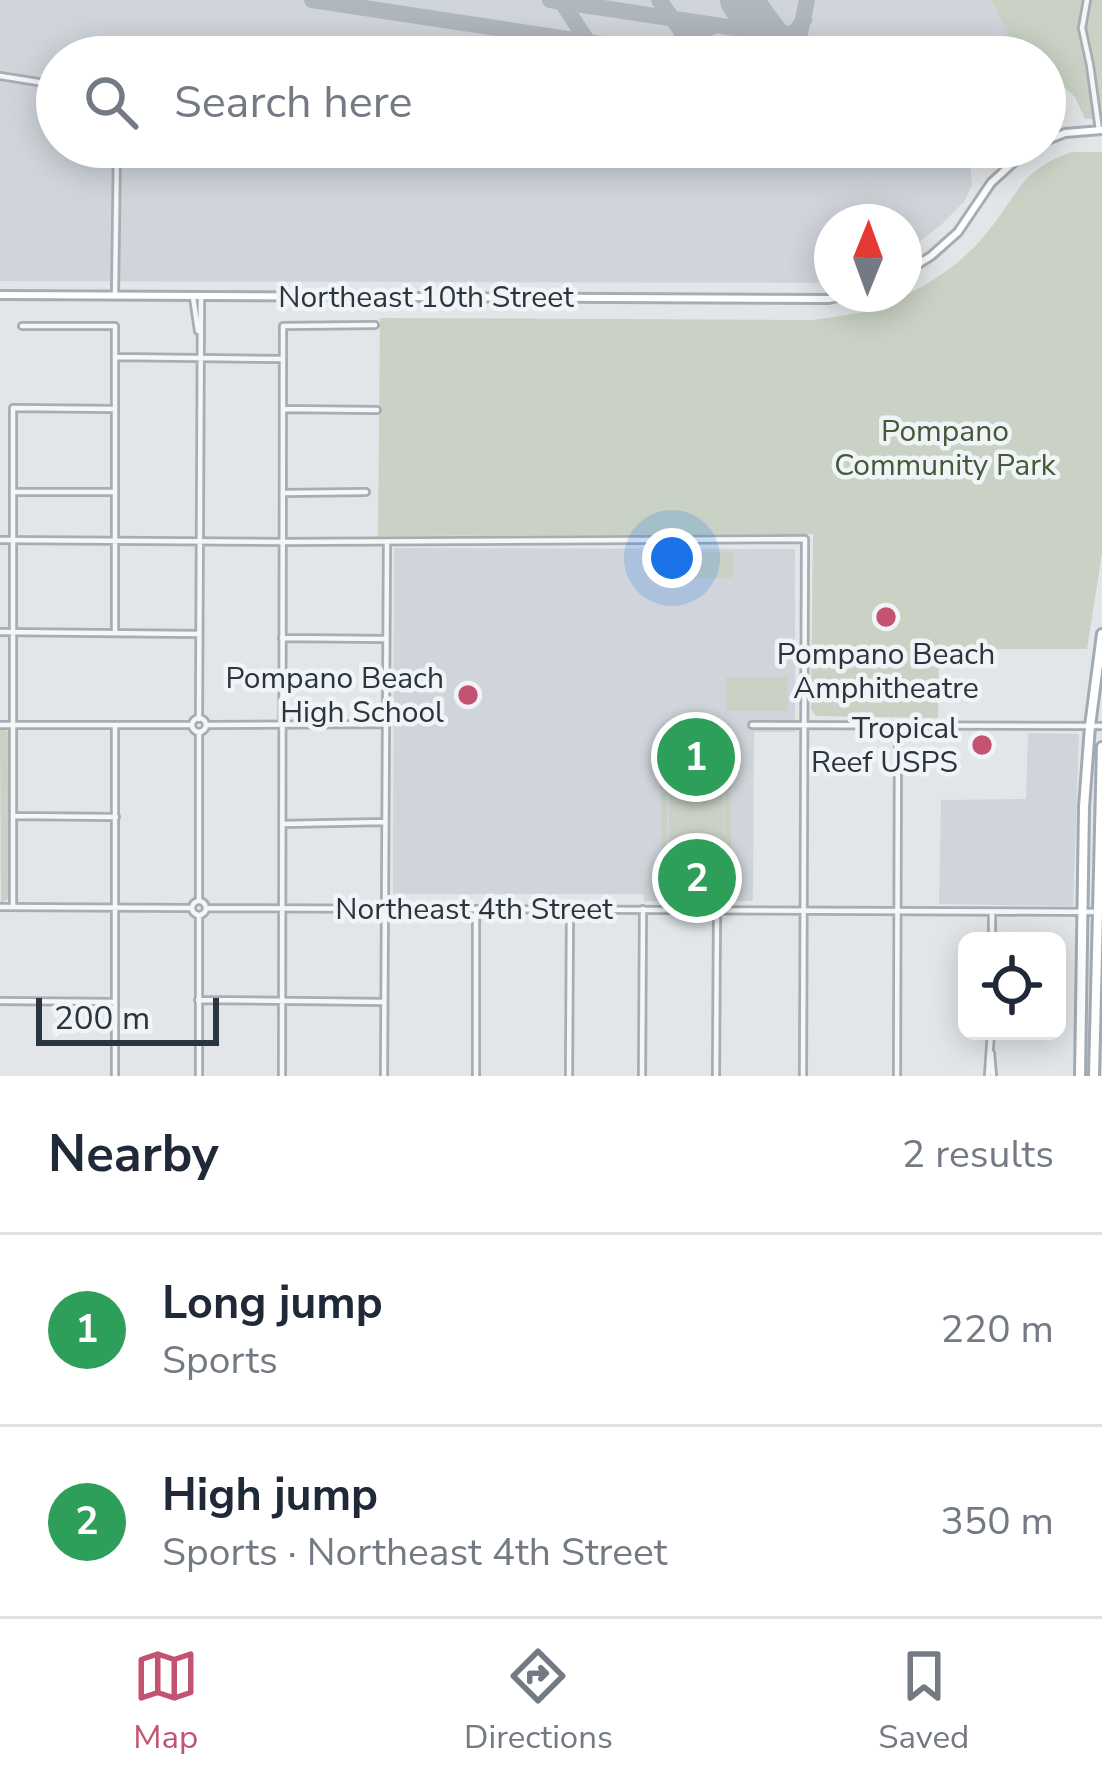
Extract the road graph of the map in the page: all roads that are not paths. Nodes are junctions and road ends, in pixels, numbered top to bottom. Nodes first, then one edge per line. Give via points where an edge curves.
1 (1087, 0) edge
2 (0, 76) edge
3 (36, 82) edge
4 (1100, 130) edge
5 (1066, 133) edge
6 (117, 168) edge
7 (1007, 168) edge
8 (922, 261) edge
9 (0, 296) edge
10 (115, 296) junction
11 (197, 297) junction
12 (814, 299) edge
13 (22, 326) dead end
14 (375, 326) dead end
15 (115, 357) junction
16 (199, 358) junction
17 (283, 358) junction
18 (116, 409) junction
19 (283, 409) junction
20 (377, 410) dead end
21 (14, 492) junction
22 (116, 492) junction
23 (367, 492) dead end
24 (283, 493) junction
25 (0, 540) edge
26 (13, 540) junction
27 (116, 542) junction
28 (199, 542) junction
29 (282, 542) junction
30 (387, 542) junction
31 (0, 632) edge
32 (14, 632) junction
33 (116, 633) junction
34 (199, 634) junction
35 (1102, 634) edge
36 (282, 638) junction
37 (387, 639) junction
38 (199, 718) junction
39 (387, 724) junction
40 (0, 725) edge
41 (14, 725) junction
42 (115, 725) junction
43 (192, 725) junction
44 (206, 725) junction
45 (282, 725) junction
46 (752, 725) dead end
47 (802, 725) junction
48 (898, 726) junction
49 (1090, 726) junction
50 (1102, 726) edge
51 (199, 732) junction
52 (1102, 747) edge
53 (14, 816) junction
54 (116, 817) junction
55 (384, 822) junction
56 (282, 824) junction
57 (199, 901) junction
58 (0, 907) edge
59 (13, 907) junction
60 (115, 907) junction
61 (191, 908) junction
62 (206, 908) junction
63 (282, 908) junction
64 (385, 909) junction
65 (476, 909) junction
66 (570, 909) junction
67 (643, 909) junction
68 (717, 910) junction
69 (806, 910) junction
70 (897, 911) junction
71 (1082, 911) junction
72 (992, 912) junction
73 (1099, 912) edge
74 (199, 916) junction
75 (992, 932) edge
76 (198, 1000) junction
77 (0, 1001) edge
78 (282, 1001) junction
79 (115, 1002) junction
80 (384, 1002) junction
81 (991, 1040) edge
82 (115, 1076) edge
83 (199, 1076) edge
84 (282, 1076) edge
85 (383, 1076) edge
86 (476, 1076) edge
87 (569, 1076) edge
88 (642, 1076) edge
89 (716, 1076) edge
90 (803, 1076) edge
91 (897, 1076) edge
92 (990, 1076) edge
93 (1080, 1076) edge
94 (1094, 1076) edge

1 - 4 street via 1082,28
2 - 3 street
4 - 5 street
6 - 10 street
7 - 8 street via 958,232
9 - 10 street, Northeast 10th Street
10 - 11 street, Northeast 10th Street
11 - 12 street, Northeast 10th Street
11 - 16 street
13 - 15 street via 115,326
14 - 17 street via 283,326
15 - 16 street
15 - 18 street
16 - 17 street
16 - 28 street
17 - 19 street
18 - 21 street via 14,408
18 - 22 street
19 - 20 street
19 - 24 street
21 - 22 street
21 - 26 street
22 - 27 street
23 - 24 street
24 - 29 street
25 - 26 street
26 - 27 street
26 - 32 street
27 - 28 street
27 - 33 street
28 - 29 street
28 - 34 street
29 - 30 street
29 - 36 street
30 - 37 street
30 - 47 street via 805,539
31 - 32 street
32 - 33 street
32 - 41 street
33 - 34 street
34 - 38 street
35 - 49 main road
36 - 37 street
36 - 45 street
37 - 39 street
38 - 43 street
38 - 44 street
39 - 45 street
39 - 55 street
40 - 41 street
41 - 42 street
41 - 53 street
42 - 43 street
42 - 54 street
43 - 51 street
44 - 45 street
44 - 51 street
45 - 56 street
46 - 47 street
47 - 48 street
47 - 69 street
48 - 49 street
48 - 70 street
49 - 50 street
49 - 71 main road
51 - 57 street
52 - 73 main road
53 - 54 street
53 - 59 street
54 - 60 street
55 - 56 street
55 - 64 street
56 - 63 street
57 - 61 street
57 - 62 street
58 - 59 street
59 - 60 street
60 - 61 street
60 - 79 street
61 - 74 street
62 - 63 street, Northeast 4th Street
62 - 74 street
63 - 64 street, Northeast 4th Street
63 - 78 street
64 - 65 street, Northeast 4th Street
64 - 80 street
65 - 66 street, Northeast 4th Street
65 - 86 street
66 - 67 street, Northeast 4th Street
66 - 87 street
67 - 68 street, Northeast 4th Street
67 - 88 street
68 - 69 street, Northeast 4th Street
68 - 89 street
69 - 70 street, Northeast 4th Street
69 - 90 street
70 - 72 street, Northeast 4th Street
70 - 91 street
71 - 72 street, Northeast 4th Street
71 - 73 street, Northeast 4th Street
71 - 93 main road
72 - 75 street
73 - 94 main road
74 - 76 street
76 - 78 street
76 - 83 street
77 - 79 street
78 - 80 street
78 - 84 street
79 - 82 street
80 - 85 street
81 - 92 street

